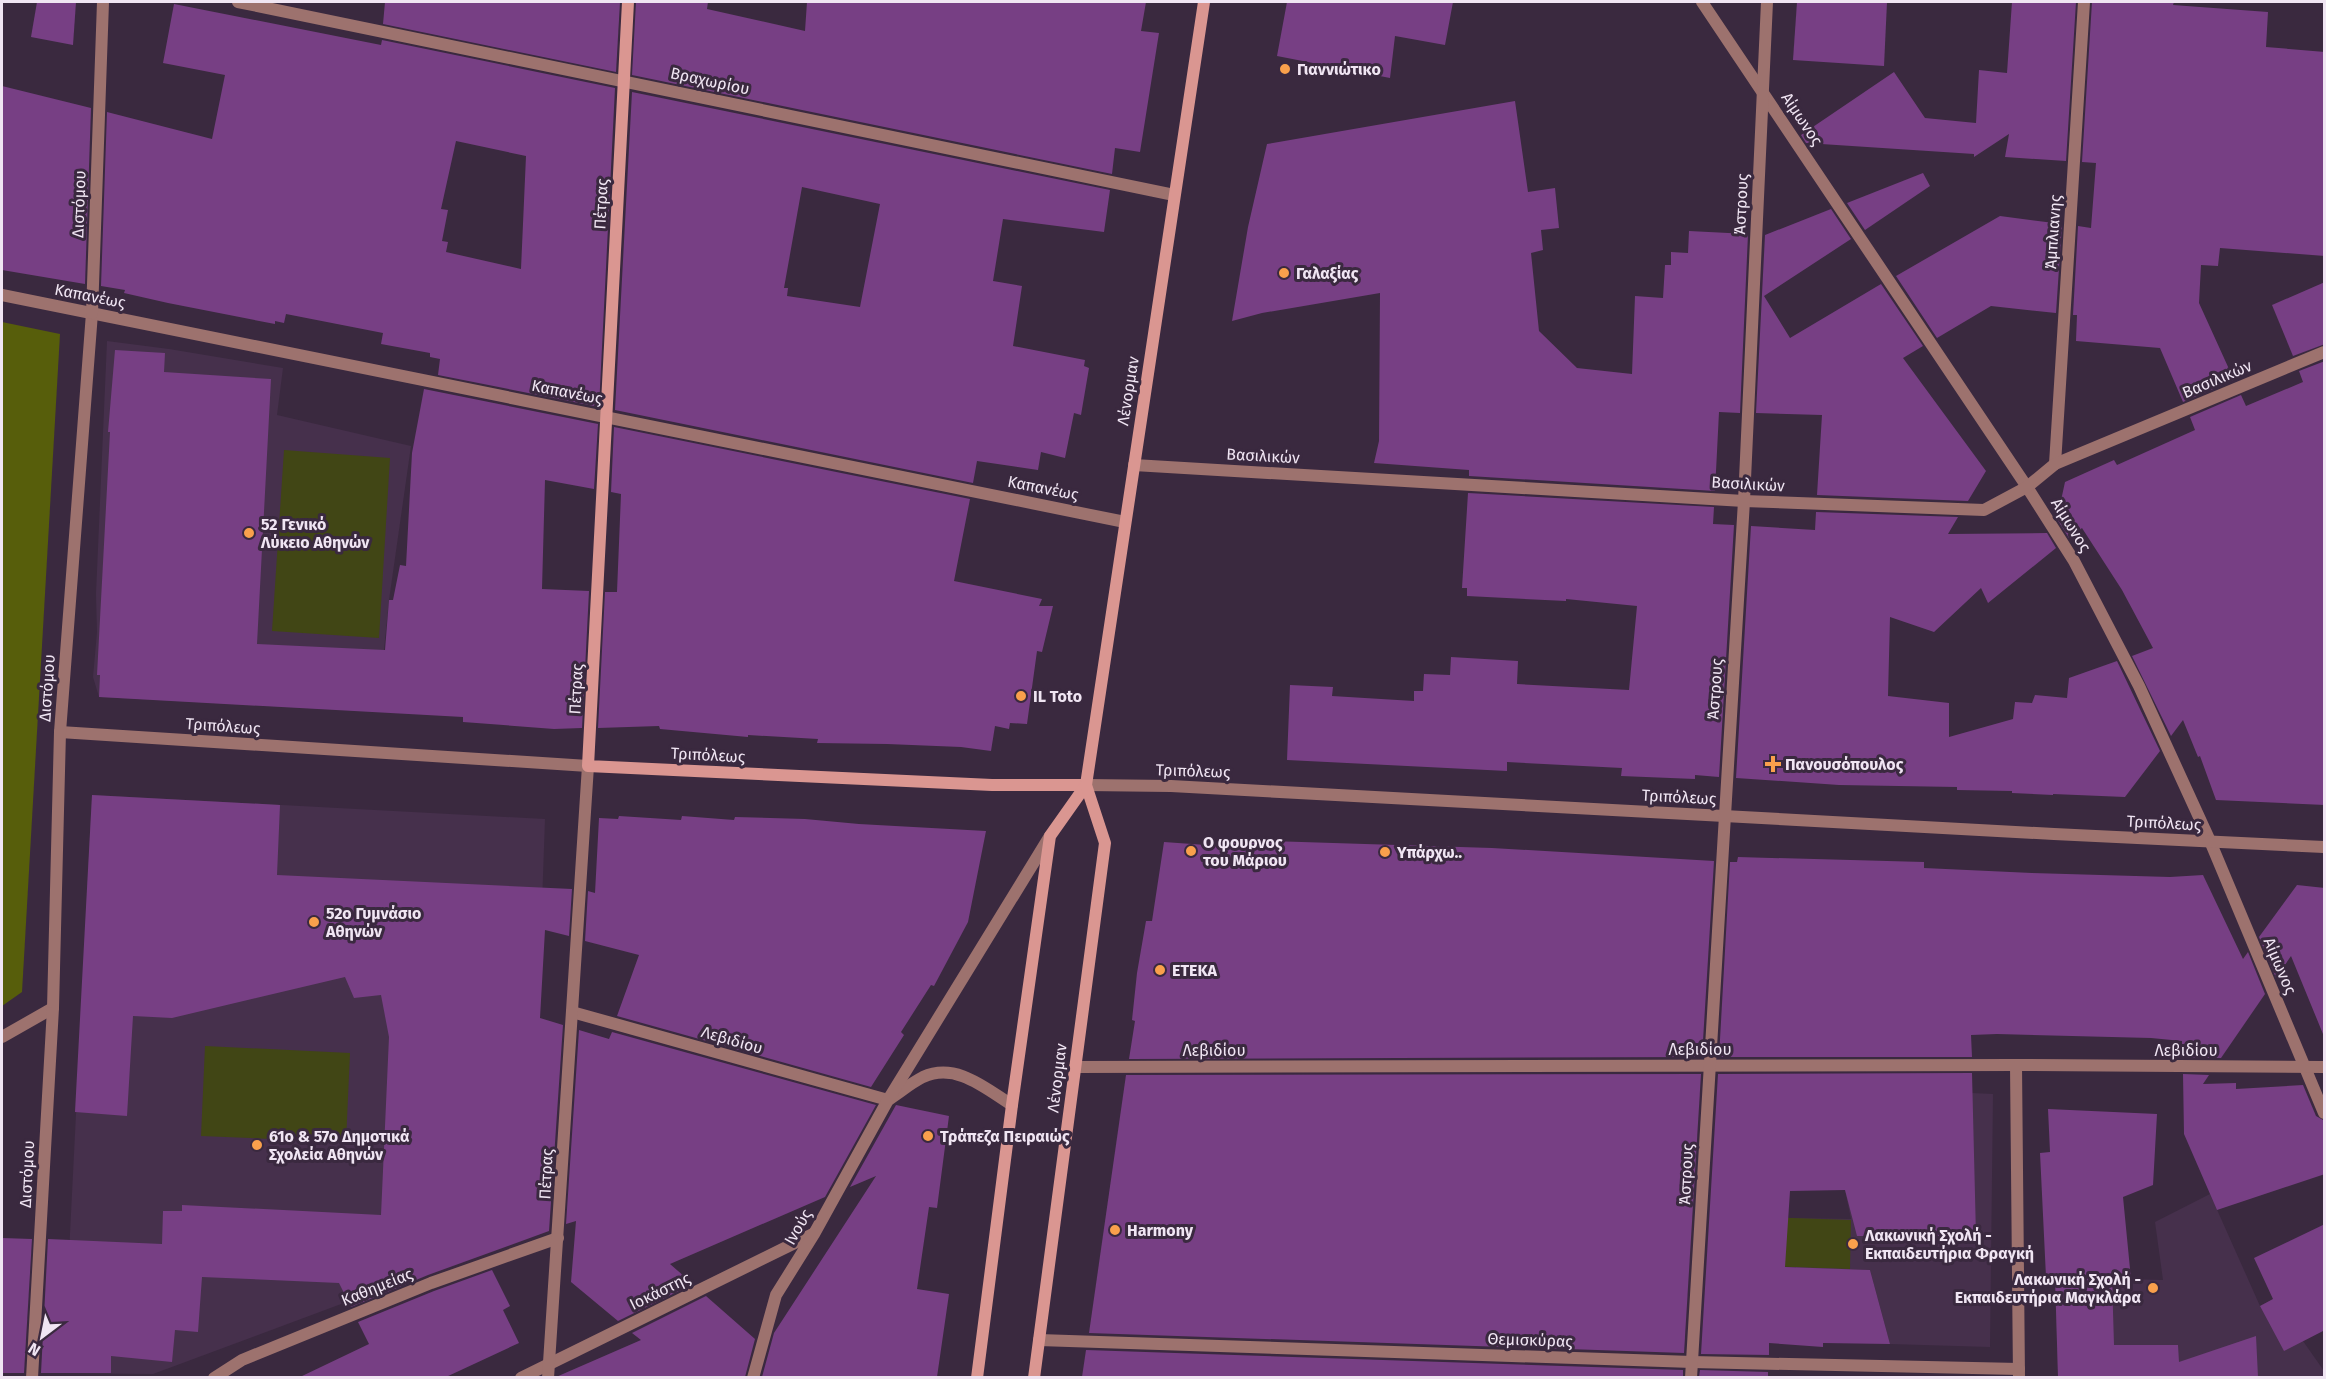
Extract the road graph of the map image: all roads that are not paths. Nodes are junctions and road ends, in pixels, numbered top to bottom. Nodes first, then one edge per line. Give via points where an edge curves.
1 (103, 2) edge
2 (238, 2) edge
3 (628, 2) edge
4 (1204, 2) edge
5 (1702, 2) edge
6 (1767, 2) edge
7 (2084, 2) edge
8 (624, 80) junction
9 (1762, 89) junction
10 (1174, 195) junction
11 (2, 295) edge
12 (92, 313) junction
13 (2325, 352) edge
14 (606, 417) junction
15 (2055, 464) junction
16 (1134, 465) junction
17 (2028, 487) junction
18 (1744, 501) junction
19 (1125, 522) junction
20 (60, 732) junction
21 (588, 766) junction
22 (1086, 785) junction
23 (1724, 816) junction
24 (1050, 836) junction
25 (2210, 842) junction
26 (2325, 847) edge
27 (53, 1008) junction
28 (572, 1012) junction
29 (2, 1036) edge
30 (2016, 1065) junction
31 (1076, 1066) junction
32 (1708, 1066) junction
33 (2304, 1067) junction
34 (2325, 1067) edge
35 (888, 1100) junction
36 (1012, 1105) junction
37 (2325, 1113) edge
38 (814, 1234) junction
39 (558, 1238) junction
40 (1039, 1340) junction
41 (1692, 1362) junction
42 (549, 1364) junction
43 (2019, 1373) edge
44 (32, 1377) edge
45 (214, 1377) edge
46 (521, 1377) edge
47 (548, 1377) edge
48 (753, 1377) edge
49 (977, 1377) edge
50 (1034, 1377) edge
51 (1691, 1377) edge

1 - 12 street, Διστόμου
2 - 8 street, Βραχωρίου
3 - 8 main road, Πέτρας
4 - 10 main road, Λένορμαν
5 - 9 street, Αίμωνος
6 - 9 street, Άστρους
7 - 15 street, Άμπλιανης
8 - 10 street, Βραχωρίου
8 - 14 main road, Πέτρας
9 - 17 street, Αίμωνος
9 - 18 street, Άστρους
10 - 16 main road, Λένορμαν
11 - 12 street, Καπανέως
12 - 14 street, Καπανέως
12 - 20 street, Διστόμου
13 - 15 street, Βασιλικών
14 - 19 street, Καπανέως
14 - 21 main road, Πέτρας
15 - 17 street, Βασιλικών
16 - 18 street, Βασιλικών
16 - 19 main road, Λένορμαν
17 - 18 street, Βασιλικών via 1984,510
17 - 25 street, Αίμωνος via 2074,561 2139,686
18 - 23 street, Άστρους
19 - 22 main road, Λένορμαν
20 - 21 street, Τριπόλεως
20 - 27 street, Διστόμου
21 - 22 main road, Τριπόλεως via 992,785
21 - 28 street, Πέτρας
22 - 23 street, Τριπόλεως via 1171,786
22 - 24 main road, Λένορμαν
22 - 31 main road, Λένορμαν via 1105,843
23 - 25 street, Τριπόλεως
23 - 32 street, Άστρους
24 - 35 street, Λένορμαν
24 - 36 main road, Λένορμαν
25 - 26 street, Τριπόλεως
25 - 33 street, Αίμωνος
27 - 29 street
27 - 44 street, Διστόμου
28 - 35 street, Λεβιδίου
28 - 39 street, Πέτρας
30 - 32 street, Λεβιδίου
30 - 33 street, Λεβιδίου
30 - 43 street
31 - 32 street, Λεβιδίου
31 - 40 main road, Λένορμαν
32 - 41 street, Άστρους
33 - 34 street, Λεβιδίου
33 - 37 street, Αίμωνος
35 - 36 street via 923,1077 944,1071 970,1078
35 - 38 street, Ινούς
36 - 49 main road, Λένορμαν
38 - 42 street, Ιοκάστης
38 - 48 street, Ινούς via 776,1295
39 - 42 street, Πέτρας
39 - 45 street, Καθημείας via 431,1282 242,1359
40 - 41 street, Θεμισκύρας
40 - 50 main road, Λένορμαν
41 - 43 street, Θεμισκύρας
41 - 51 street, Άστρους
42 - 46 street, Ιοκάστης
42 - 47 street, Πέτρας

